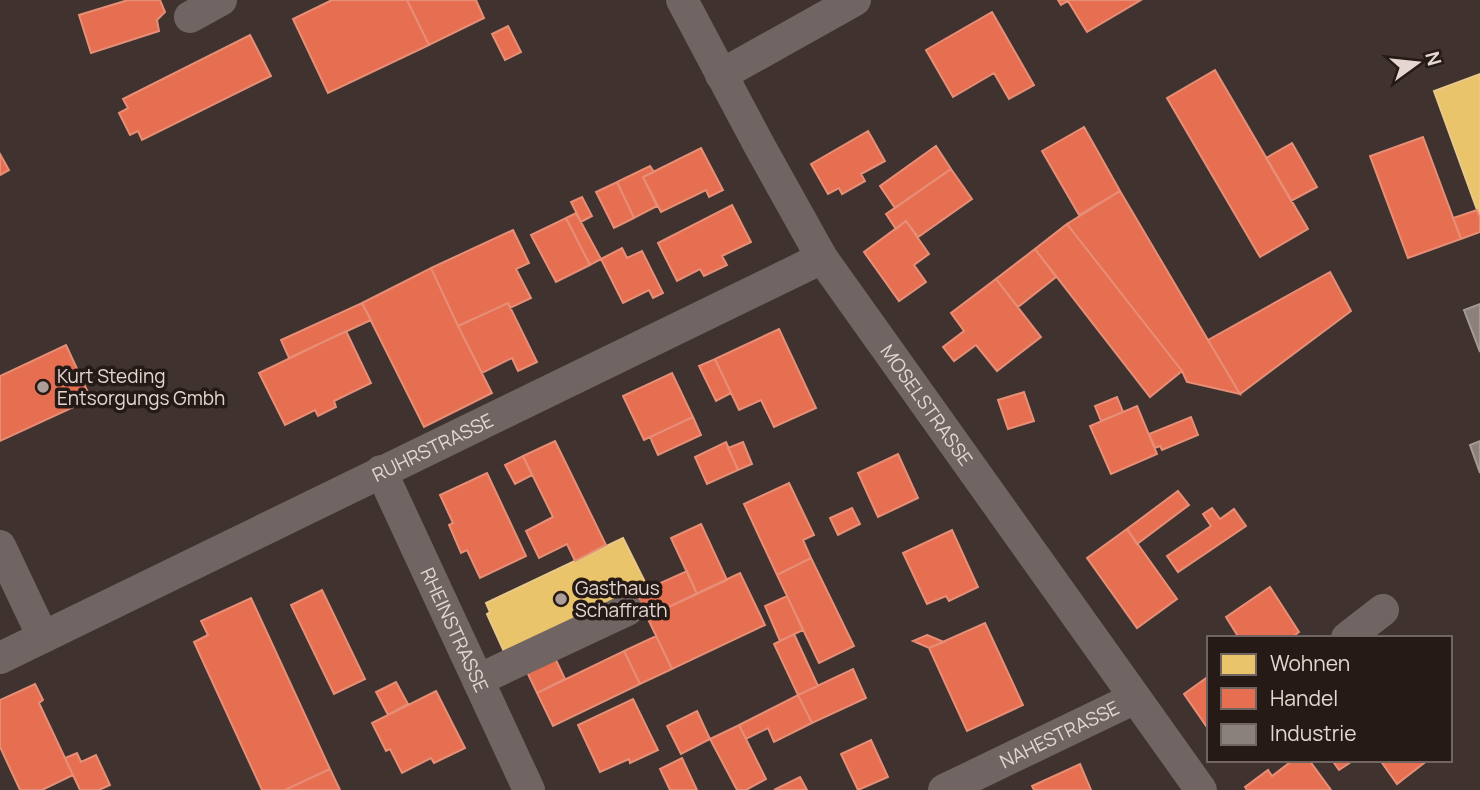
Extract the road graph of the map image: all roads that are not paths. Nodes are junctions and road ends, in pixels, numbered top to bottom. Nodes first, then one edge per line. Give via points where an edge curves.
1 (221, 0) edge
2 (682, 0) edge
3 (855, 0) edge
4 (190, 17) dead end
5 (721, 75) junction
6 (822, 258) junction
7 (381, 471) junction
8 (0, 546) edge
9 (627, 610) dead end
10 (1383, 611) dead end
11 (1350, 636) edge
12 (43, 637) junction
13 (0, 658) edge
14 (478, 680) junction
15 (1135, 698) junction
16 (1200, 774) edge
17 (528, 790) edge
18 (944, 790) edge

1 - 4 street
2 - 5 street, MOSELSTRASSE
3 - 5 street
5 - 6 street, MOSELSTRASSE
6 - 7 street, RUHRSTRASSE
6 - 15 street, MOSELSTRASSE
7 - 12 street, RUHRSTRASSE
7 - 14 street, RHEINSTRASSE
8 - 12 street
9 - 14 street
10 - 11 street
12 - 13 street, RUHRSTRASSE
14 - 17 street, RHEINSTRASSE
15 - 16 street, MOSELSTRASSE
15 - 18 street, NAHESTRASSE

